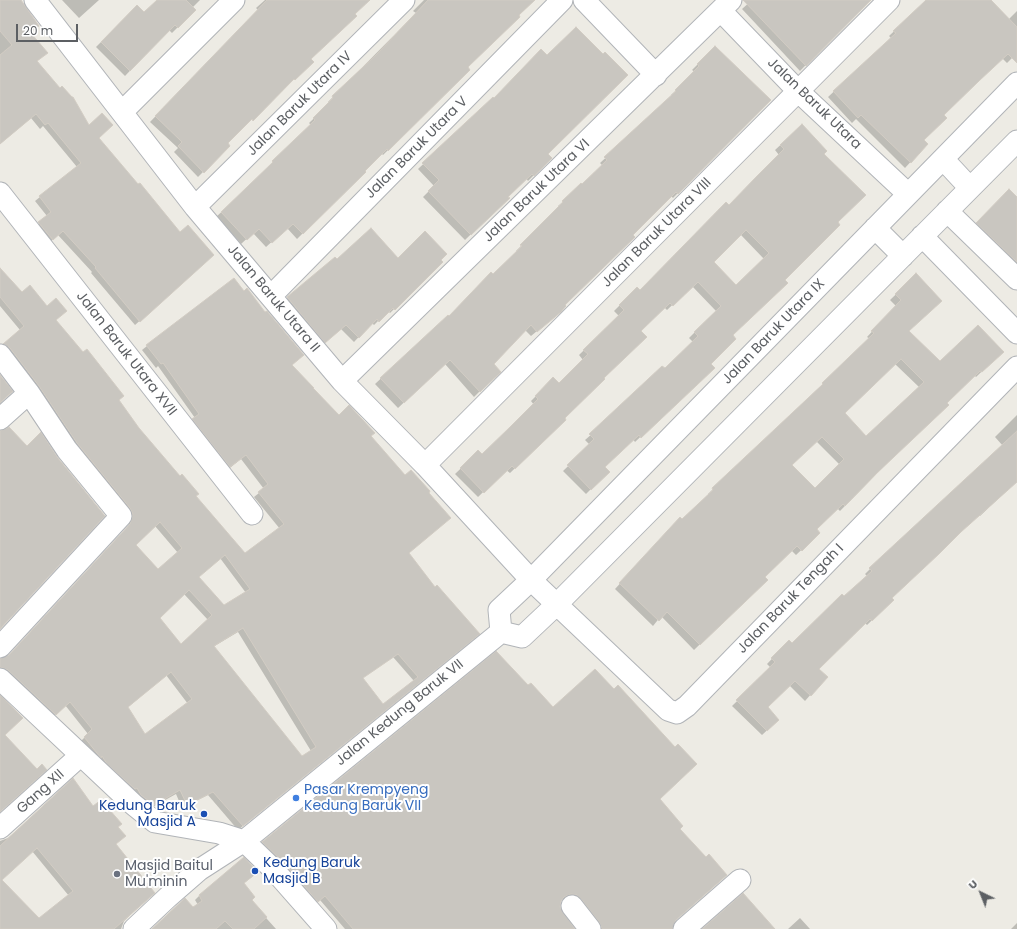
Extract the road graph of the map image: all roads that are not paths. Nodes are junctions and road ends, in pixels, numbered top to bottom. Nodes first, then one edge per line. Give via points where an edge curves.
1 (35, 0) edge
2 (234, 0) edge
3 (404, 0) edge
4 (562, 0) edge
5 (584, 0) edge
6 (889, 0) edge
7 (726, 6) edge
8 (656, 75) junction
9 (1017, 83) edge
10 (799, 92) junction
11 (122, 111) junction
12 (1017, 141) edge
13 (943, 159) junction
14 (970, 188) junction
15 (0, 193) edge
16 (908, 194) junction
17 (195, 207) junction
18 (947, 211) junction
19 (875, 228) junction
20 (922, 236) junction
21 (903, 256) junction
22 (1017, 279) edge
23 (272, 296) junction
24 (1017, 333) edge
25 (0, 356) edge
26 (1017, 368) edge
27 (342, 381) junction
28 (29, 394) junction
29 (0, 419) edge
30 (425, 465) junction
31 (252, 514) dead end
32 (531, 580) junction
33 (556, 605) junction
34 (501, 632) junction
35 (0, 647) edge
36 (0, 679) edge
37 (82, 755) junction
38 (0, 828) edge
39 (244, 841) junction
40 (740, 880) dead end
41 (572, 906) dead end
42 (134, 929) edge
43 (326, 929) edge
44 (590, 929) edge
45 (684, 929) edge

1 - 11 street, Jalan Baruk Utara II
2 - 11 street
3 - 17 street, Jalan Baruk Utara IV
4 - 23 street, Jalan Baruk Utara V
5 - 8 street
6 - 10 street, Jalan Baruk Utara VIII
7 - 8 street, Jalan Baruk Utara VI
7 - 10 street, Jalan Baruk Utara
8 - 27 street, Jalan Baruk Utara VI
9 - 13 street, Jalan Baruk Utara IX
10 - 16 street, Jalan Baruk Utara
10 - 30 street, Jalan Baruk Utara VIII
11 - 17 street, Jalan Baruk Utara II
12 - 14 street
13 - 14 street
13 - 16 street, Jalan Baruk Utara IX
14 - 18 street
15 - 31 street, Jalan Baruk Utara XVII
16 - 19 street, Jalan Baruk Utara IX
17 - 23 street, Jalan Baruk Utara II
18 - 20 street
18 - 22 street
19 - 21 street
19 - 32 street, Jalan Baruk Utara IX
20 - 21 street
20 - 24 street
21 - 33 street
23 - 27 street, Jalan Baruk Utara II
25 - 28 street
26 - 33 street, Jalan Baruk Tengah I via 687,706 677,713 668,710
27 - 30 street, Jalan Baruk Utara II
28 - 29 street
28 - 35 street via 68,450 121,516
30 - 32 street, Jalan Baruk Utara II
32 - 33 street, Jalan Baruk Utara II
32 - 34 street via 499,610
33 - 34 street via 522,637
34 - 39 street, Jalan Kedung Baruk VII
36 - 37 street
37 - 38 street, Gang XII
37 - 39 street via 134,805 156,822
39 - 42 street, Jalan Kedung Baruk VII via 200,870
39 - 43 street via 274,870
40 - 45 street
41 - 44 street

